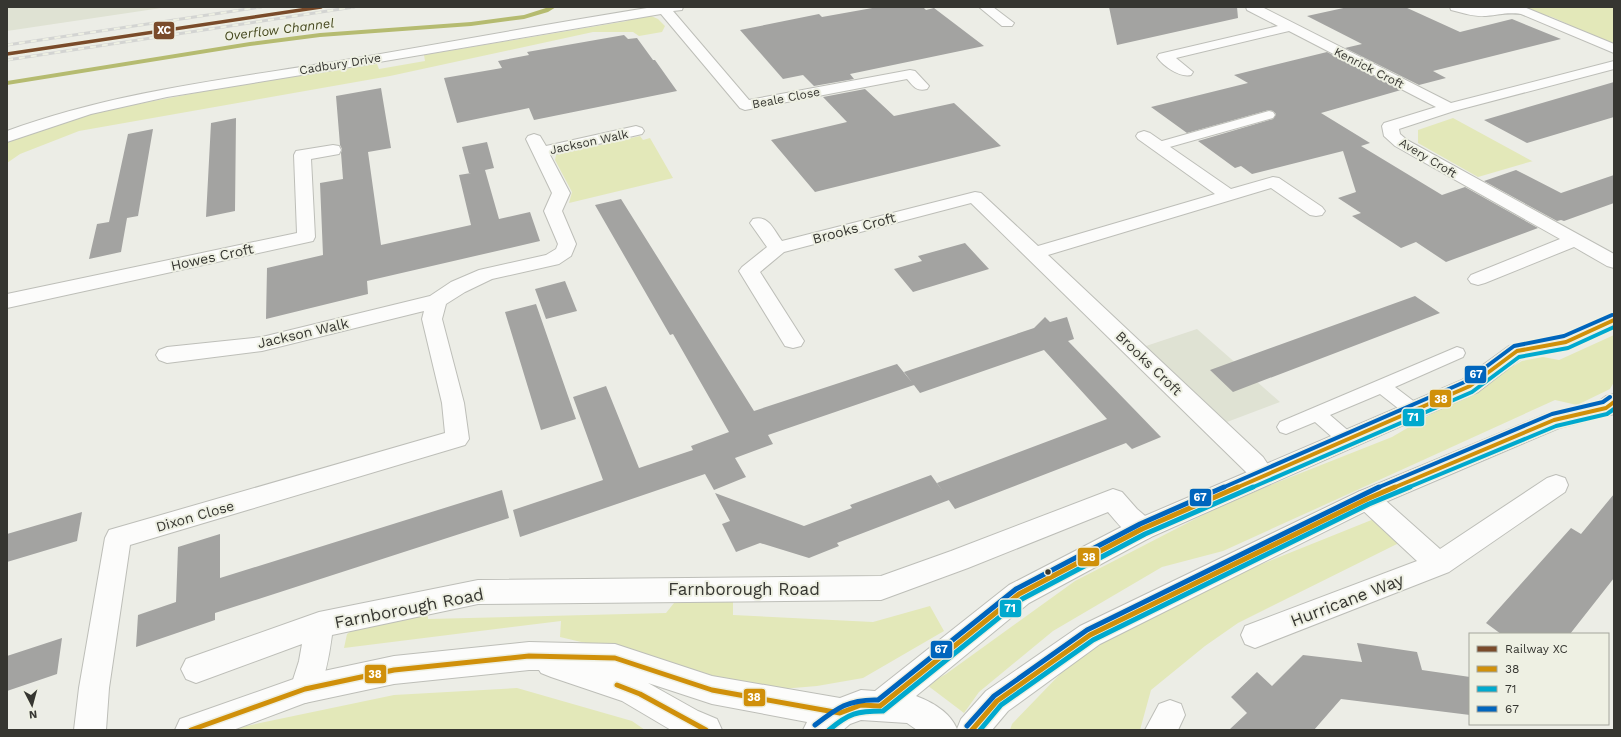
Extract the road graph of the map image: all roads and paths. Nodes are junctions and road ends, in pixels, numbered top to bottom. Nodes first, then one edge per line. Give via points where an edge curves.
1 (985, 7) edge
2 (1252, 7) edge
3 (1456, 7) edge
4 (671, 8) edge
5 (1007, 23) dead end
6 (1290, 27) junction
7 (1614, 49) edge
8 (1614, 65) edge
9 (1186, 72) dead end
10 (922, 86) dead end
11 (1449, 108) junction
12 (1269, 115) dead end
13 (636, 131) dead end
14 (1144, 136) dead end
15 (7, 137) edge
16 (1159, 146) junction
17 (333, 150) dead end
18 (1228, 195) junction
19 (1316, 211) dead end
20 (759, 223) dead end
21 (1575, 240) junction
22 (777, 248) junction
23 (1035, 253) junction
24 (1613, 260) edge
25 (1478, 279) dead end
26 (7, 301) edge
27 (437, 301) junction
28 (1614, 320) edge
29 (793, 340) dead end
30 (1457, 353) dead end
31 (167, 354) dead end
32 (1382, 386) junction
33 (1614, 402) edge
34 (1414, 410) junction
35 (1317, 414) junction
36 (1286, 427) dead end
37 (1346, 439) junction
38 (1263, 475) junction
39 (1556, 485) dead end
40 (1367, 499) junction
41 (1142, 529) junction
42 (1439, 564) junction
43 (319, 625) junction
44 (1255, 635) dead end
45 (529, 656) junction
46 (196, 669) dead end
47 (305, 689) junction
48 (880, 706) junction
49 (829, 721) edge
50 (90, 730) edge
51 (191, 730) edge
52 (706, 730) edge
53 (942, 730) edge
54 (972, 730) edge

1 - 5 street
2 - 6 street, Kenrick Croft
3 - 7 street via 1476,12 1506,8 1524,11
4 - 10 street, Beale Close via 698,48 745,105 910,74
4 - 15 street, Cadbury Drive via 172,91 88,110 42,123
6 - 9 street via 1164,57
6 - 11 street, Kenrick Croft
8 - 11 street, Avery Croft
11 - 21 street, Avery Croft via 1390,126 1392,136 1451,172
12 - 16 lane
13 - 27 street, Jackson Walk via 538,145 561,192 553,211 567,244 564,252 552,260 486,274 458,287
14 - 16 street
16 - 18 street
17 - 26 street, Howes Croft via 302,155 306,237
18 - 19 street via 1273,182
18 - 23 street
20 - 22 street
21 - 24 street, Avery Croft
21 - 25 street
22 - 23 street, Brooks Croft via 975,197
22 - 29 street via 749,271
23 - 38 street, Brooks Croft
27 - 31 street, Jackson Walk via 262,344
27 - 50 street, Dixon Close via 432,319 453,403 457,439 118,538 94,688
28 - 34 street via 1566,342 1517,351 1470,386
30 - 32 lane
32 - 34 lane
32 - 35 lane
33 - 40 street via 1606,408 1554,420
34 - 37 street
35 - 36 lane
35 - 37 lane
37 - 38 street
38 - 41 street
39 - 42 street, Hurricane Way
40 - 42 street
40 - 54 street via 1090,635 997,701
41 - 43 street, Farnborough Road via 1128,518 1113,499 881,588 478,592
41 - 48 street via 1019,594
42 - 44 street, Hurricane Way
43 - 46 street, Farnborough Road
43 - 47 street, Farnborough Road via 314,661
45 - 47 street via 394,670
45 - 49 street via 615,658 712,690
45 - 52 street via 630,689
47 - 51 street
48 - 49 street via 861,705
48 - 53 street via 912,709

